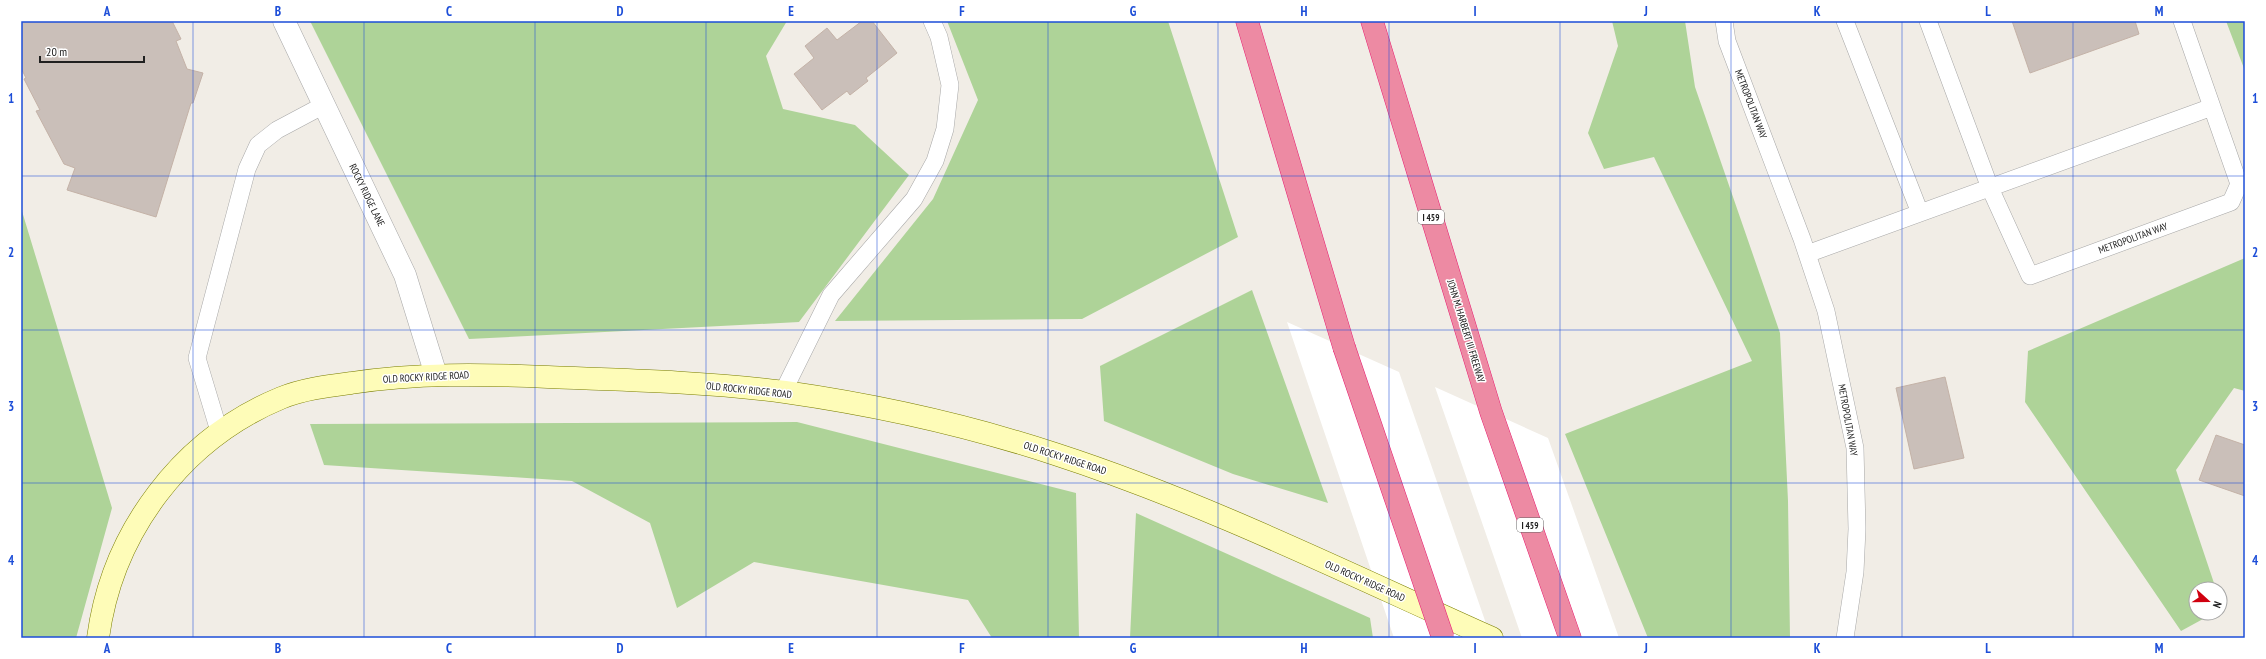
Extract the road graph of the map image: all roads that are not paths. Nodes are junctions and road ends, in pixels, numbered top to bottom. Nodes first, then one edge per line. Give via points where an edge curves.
1 (284, 21) edge
2 (932, 21) edge
3 (1247, 21) edge
4 (1372, 21) edge
5 (1724, 21) edge
6 (1845, 21) edge
7 (1928, 21) edge
8 (2182, 21) edge
9 (324, 105) junction
10 (2212, 107) junction
11 (1990, 188) junction
12 (1920, 213) junction
13 (1807, 254) junction
14 (436, 375) junction
15 (783, 392) junction
16 (219, 431) junction
17 (98, 638) edge
18 (1443, 638) edge
19 (1492, 638) edge
20 (1570, 638) edge
21 (1845, 638) edge

1 - 9 street, ROCKY RIDGE LANE
2 - 15 lane via 940,37 950,85 945,128 935,161 914,198 830,295
3 - 18 highway, bridge via 1344,347
4 - 20 highway, JOHN M. HARBERT III FREEWAY / I 459 via 1491,412
5 - 13 lane, METROPOLITAN WAY via 1727,41
6 - 12 lane
7 - 11 lane, METROPOLITAN WAY
8 - 10 lane, METROPOLITAN WAY
9 - 14 street, ROCKY RIDGE LANE via 406,275
9 - 16 lane via 277,130 258,146 247,169 197,358
10 - 11 lane
10 - 11 lane, METROPOLITAN WAY via 2239,184 2231,202 2030,276
11 - 12 lane
12 - 13 lane
13 - 21 lane, METROPOLITAN WAY via 1826,311 1856,448 1855,572
14 - 15 street, OLD ROCKY RIDGE ROAD via 493,374 671,382
14 - 16 street, OLD ROCKY RIDGE ROAD via 368,380 284,396
15 - 19 street, OLD ROCKY RIDGE ROAD via 890,410 970,429 1108,472 1189,504
16 - 17 street, OLD ROCKY RIDGE ROAD via 172,475 149,504 128,540 113,579

